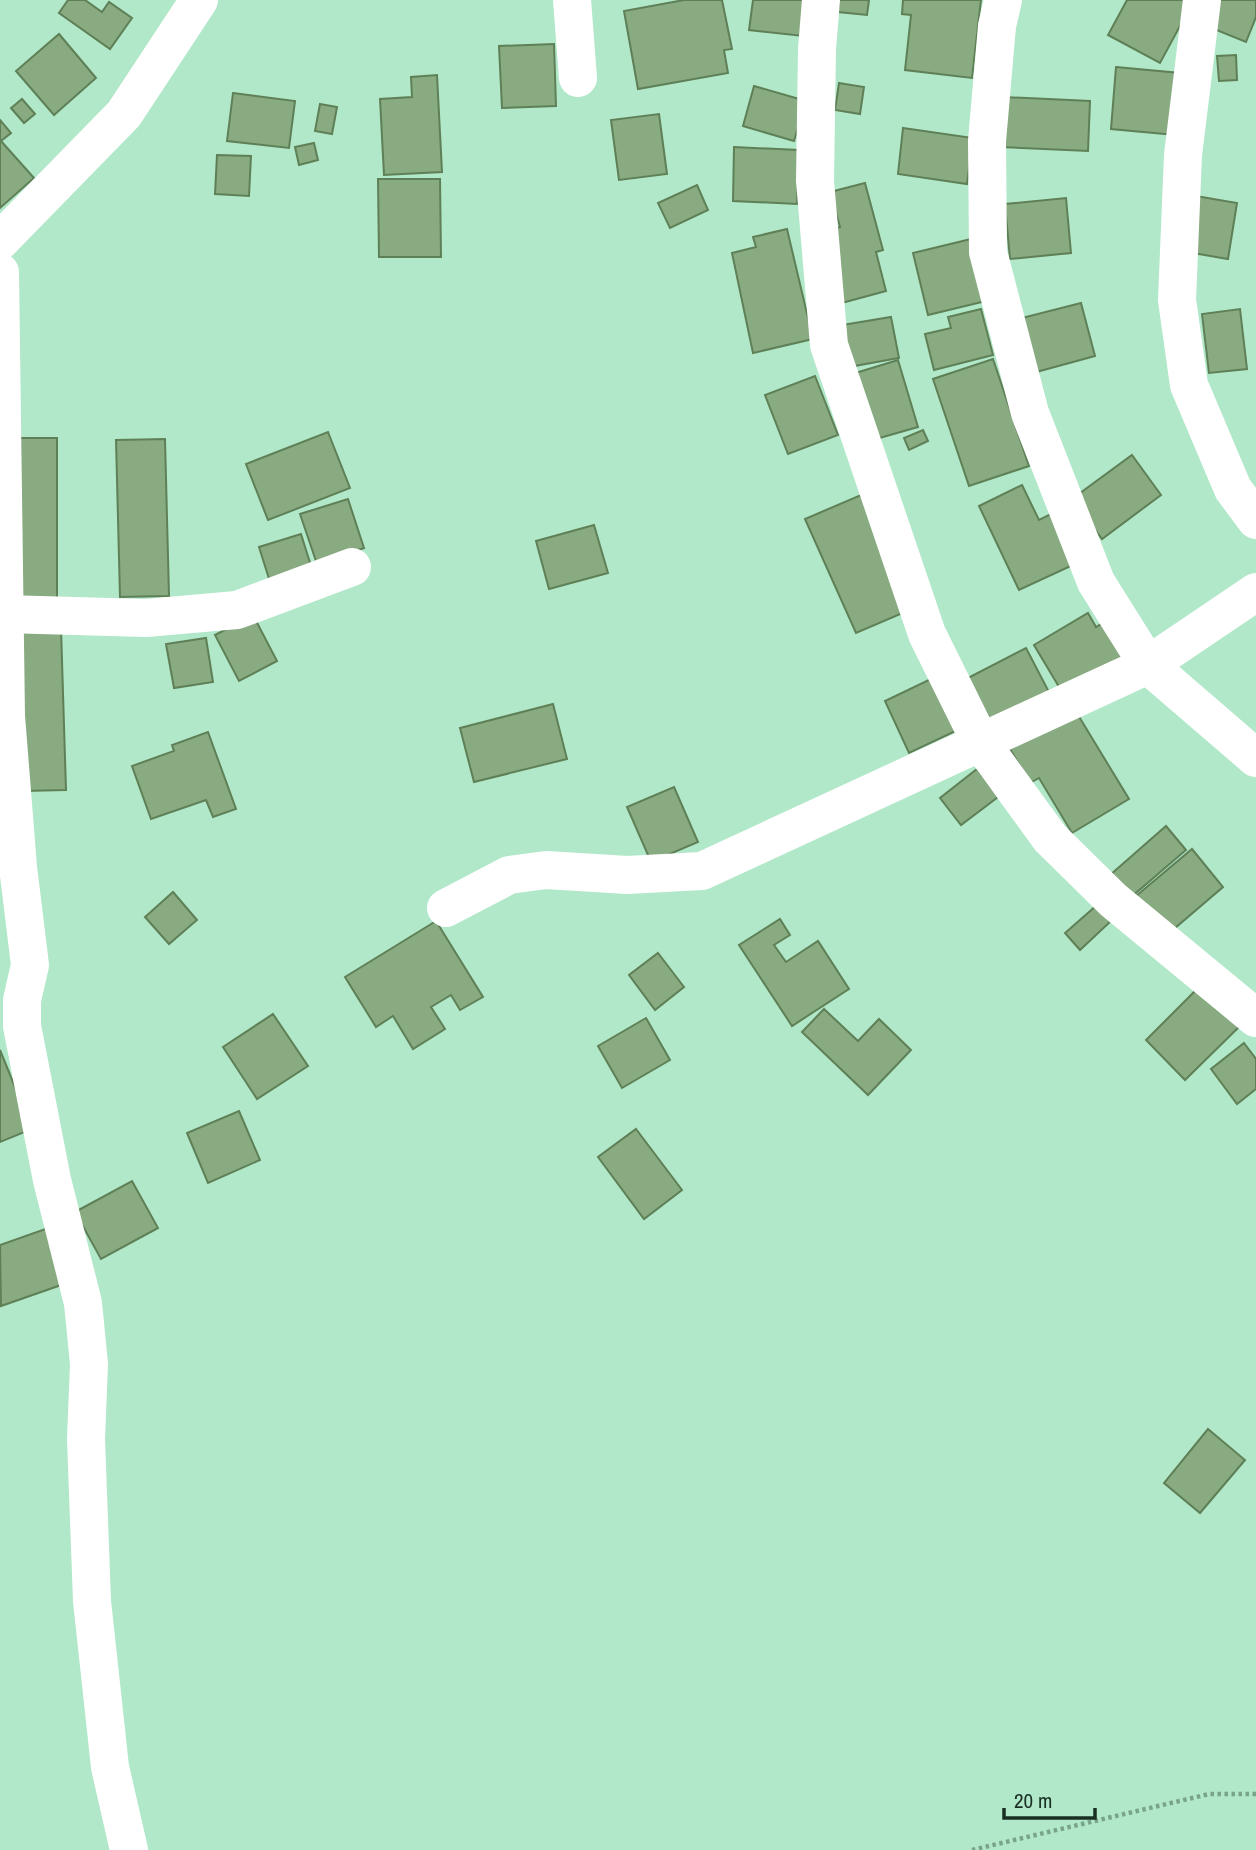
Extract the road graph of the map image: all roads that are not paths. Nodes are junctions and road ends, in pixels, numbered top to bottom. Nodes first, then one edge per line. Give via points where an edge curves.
1 (199, 0) edge
2 (572, 0) edge
3 (821, 0) edge
4 (1003, 0) edge
5 (1202, 0) edge
6 (578, 78) dead end
7 (0, 241) edge
8 (0, 272) edge
9 (1, 399) edge
10 (1256, 520) edge
11 (352, 567) dead end
12 (1256, 592) edge
13 (4, 614) junction
14 (1148, 665) junction
15 (981, 743) junction
16 (1256, 758) edge
17 (9, 863) edge
18 (446, 908) dead end
19 (1256, 1018) edge
20 (129, 1850) edge

1 - 7 street via 124,114
2 - 6 street
3 - 15 street via 815,181 829,345 927,634
4 - 14 street via 987,141 988,252 1030,413 1096,582
5 - 10 street via 1183,155 1177,300 1189,385 1233,489
8 - 9 street
9 - 13 street
11 - 13 street via 237,610 146,618
12 - 14 street
13 - 17 street
14 - 15 street
14 - 16 street
15 - 18 street via 702,871 627,875 546,870 509,875
15 - 19 street via 1050,838 1113,900
17 - 20 street via 25,909 30,965 22,1026 52,1180 83,1303 89,1364 86,1439 92,1601 110,1767

